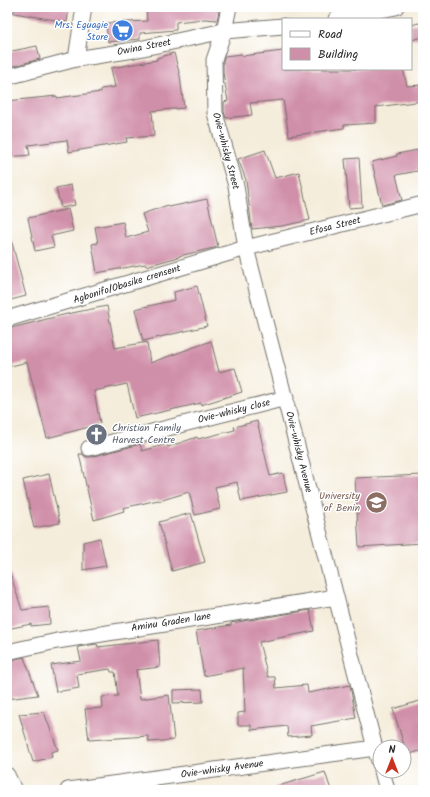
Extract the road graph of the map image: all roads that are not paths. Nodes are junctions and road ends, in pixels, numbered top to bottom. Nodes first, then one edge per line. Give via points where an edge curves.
1 (84, 7) edge
2 (229, 7) edge
3 (396, 7) edge
4 (379, 9) edge
5 (340, 18) edge
6 (282, 26) edge
7 (224, 31) junction
8 (76, 59) junction
9 (7, 77) edge
10 (423, 204) edge
11 (246, 248) junction
12 (7, 319) edge
13 (286, 398) junction
14 (89, 448) dead end
15 (336, 597) junction
16 (7, 652) edge
17 (373, 739) edge
18 (372, 748) edge
19 (7, 775) edge
20 (385, 779) edge
21 (14, 790) edge
22 (68, 790) edge
23 (388, 790) edge

1 - 8 street
2 - 7 street, Ovie-whisky Street
3 - 4 street
4 - 5 street
6 - 7 street, Owina Street
7 - 8 street, Owina Street
7 - 11 street, Ovie-whisky Street via 214,60 215,113 236,186
8 - 9 street, Owina Street
10 - 11 street, Efosa Street
11 - 12 street, Agbonifo/Obasike crensent
11 - 13 street, Ovie-whisky Avenue
13 - 14 street, Ovie-whisky close
13 - 15 street, Ovie-whisky Avenue
15 - 16 street, Aminu Graden lane via 57,641
15 - 17 street, Ovie-whisky Avenue
18 - 22 street, Ovie-whisky Avenue
19 - 21 street
20 - 23 street

